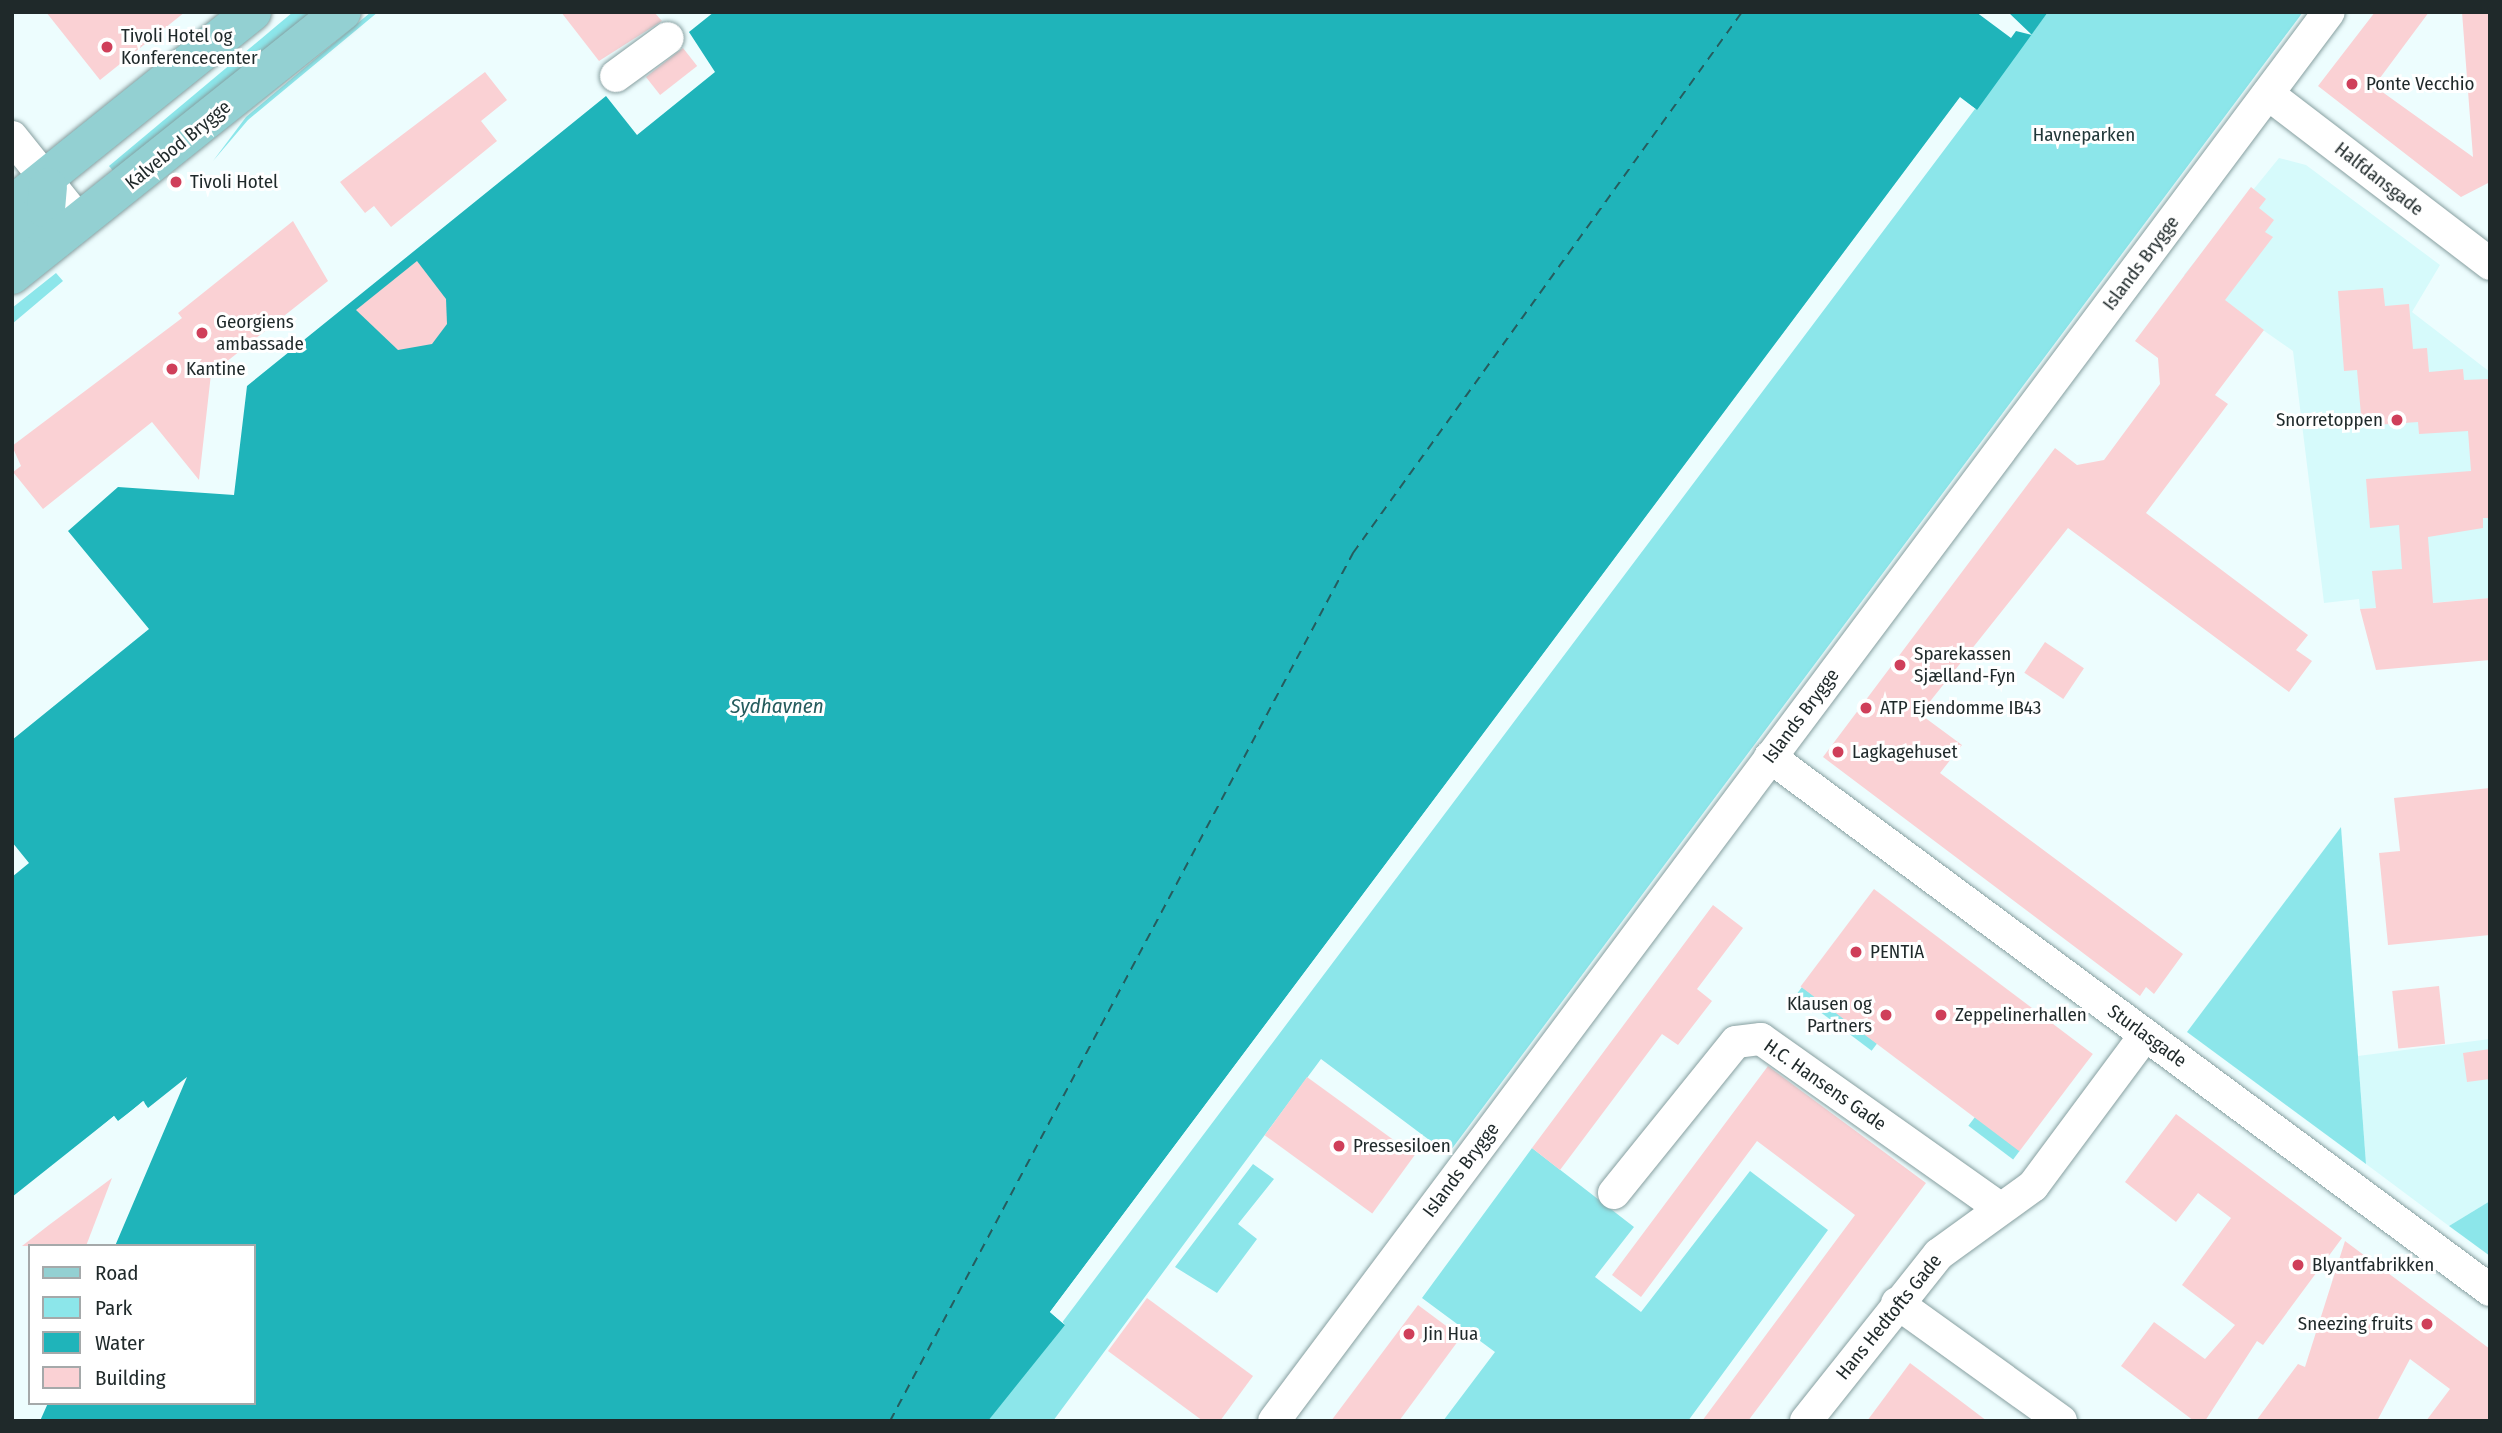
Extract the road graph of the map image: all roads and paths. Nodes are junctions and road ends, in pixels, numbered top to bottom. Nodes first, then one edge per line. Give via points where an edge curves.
1 (252, 12) edge
2 (342, 12) edge
3 (2329, 12) edge
4 (668, 38) dead end
5 (616, 76) dead end
6 (2268, 94) junction
7 (12, 137) edge
8 (23, 206) edge
9 (81, 223) junction
10 (2490, 264) edge
11 (12, 275) edge
12 (1770, 757) junction
13 (2145, 1035) junction
14 (1614, 1193) dead end
15 (2000, 1208) junction
16 (2490, 1290) edge
17 (1897, 1303) junction
18 (1274, 1421) edge
19 (1806, 1421) edge
20 (2061, 1421) edge

1 - 8 main road
2 - 9 main road, Kalvebod Brygge
3 - 6 street, Islands Brygge
4 - 5 street
6 - 10 street, Halfdansgade
6 - 12 street, Islands Brygge
7 - 8 street
8 - 9 street
9 - 11 main road, Kalvebod Brygge
12 - 13 street, Sturlasgade
12 - 18 street, Islands Brygge
13 - 15 street, Hans Hedtofts Gade via 2033,1186
13 - 16 street, Sturlasgade
14 - 15 street, H.C. Hansens Gade via 1736,1042 1761,1038
15 - 17 street, Hans Hedtofts Gade via 1939,1254
17 - 19 street, Hans Hedtofts Gade
17 - 20 street

